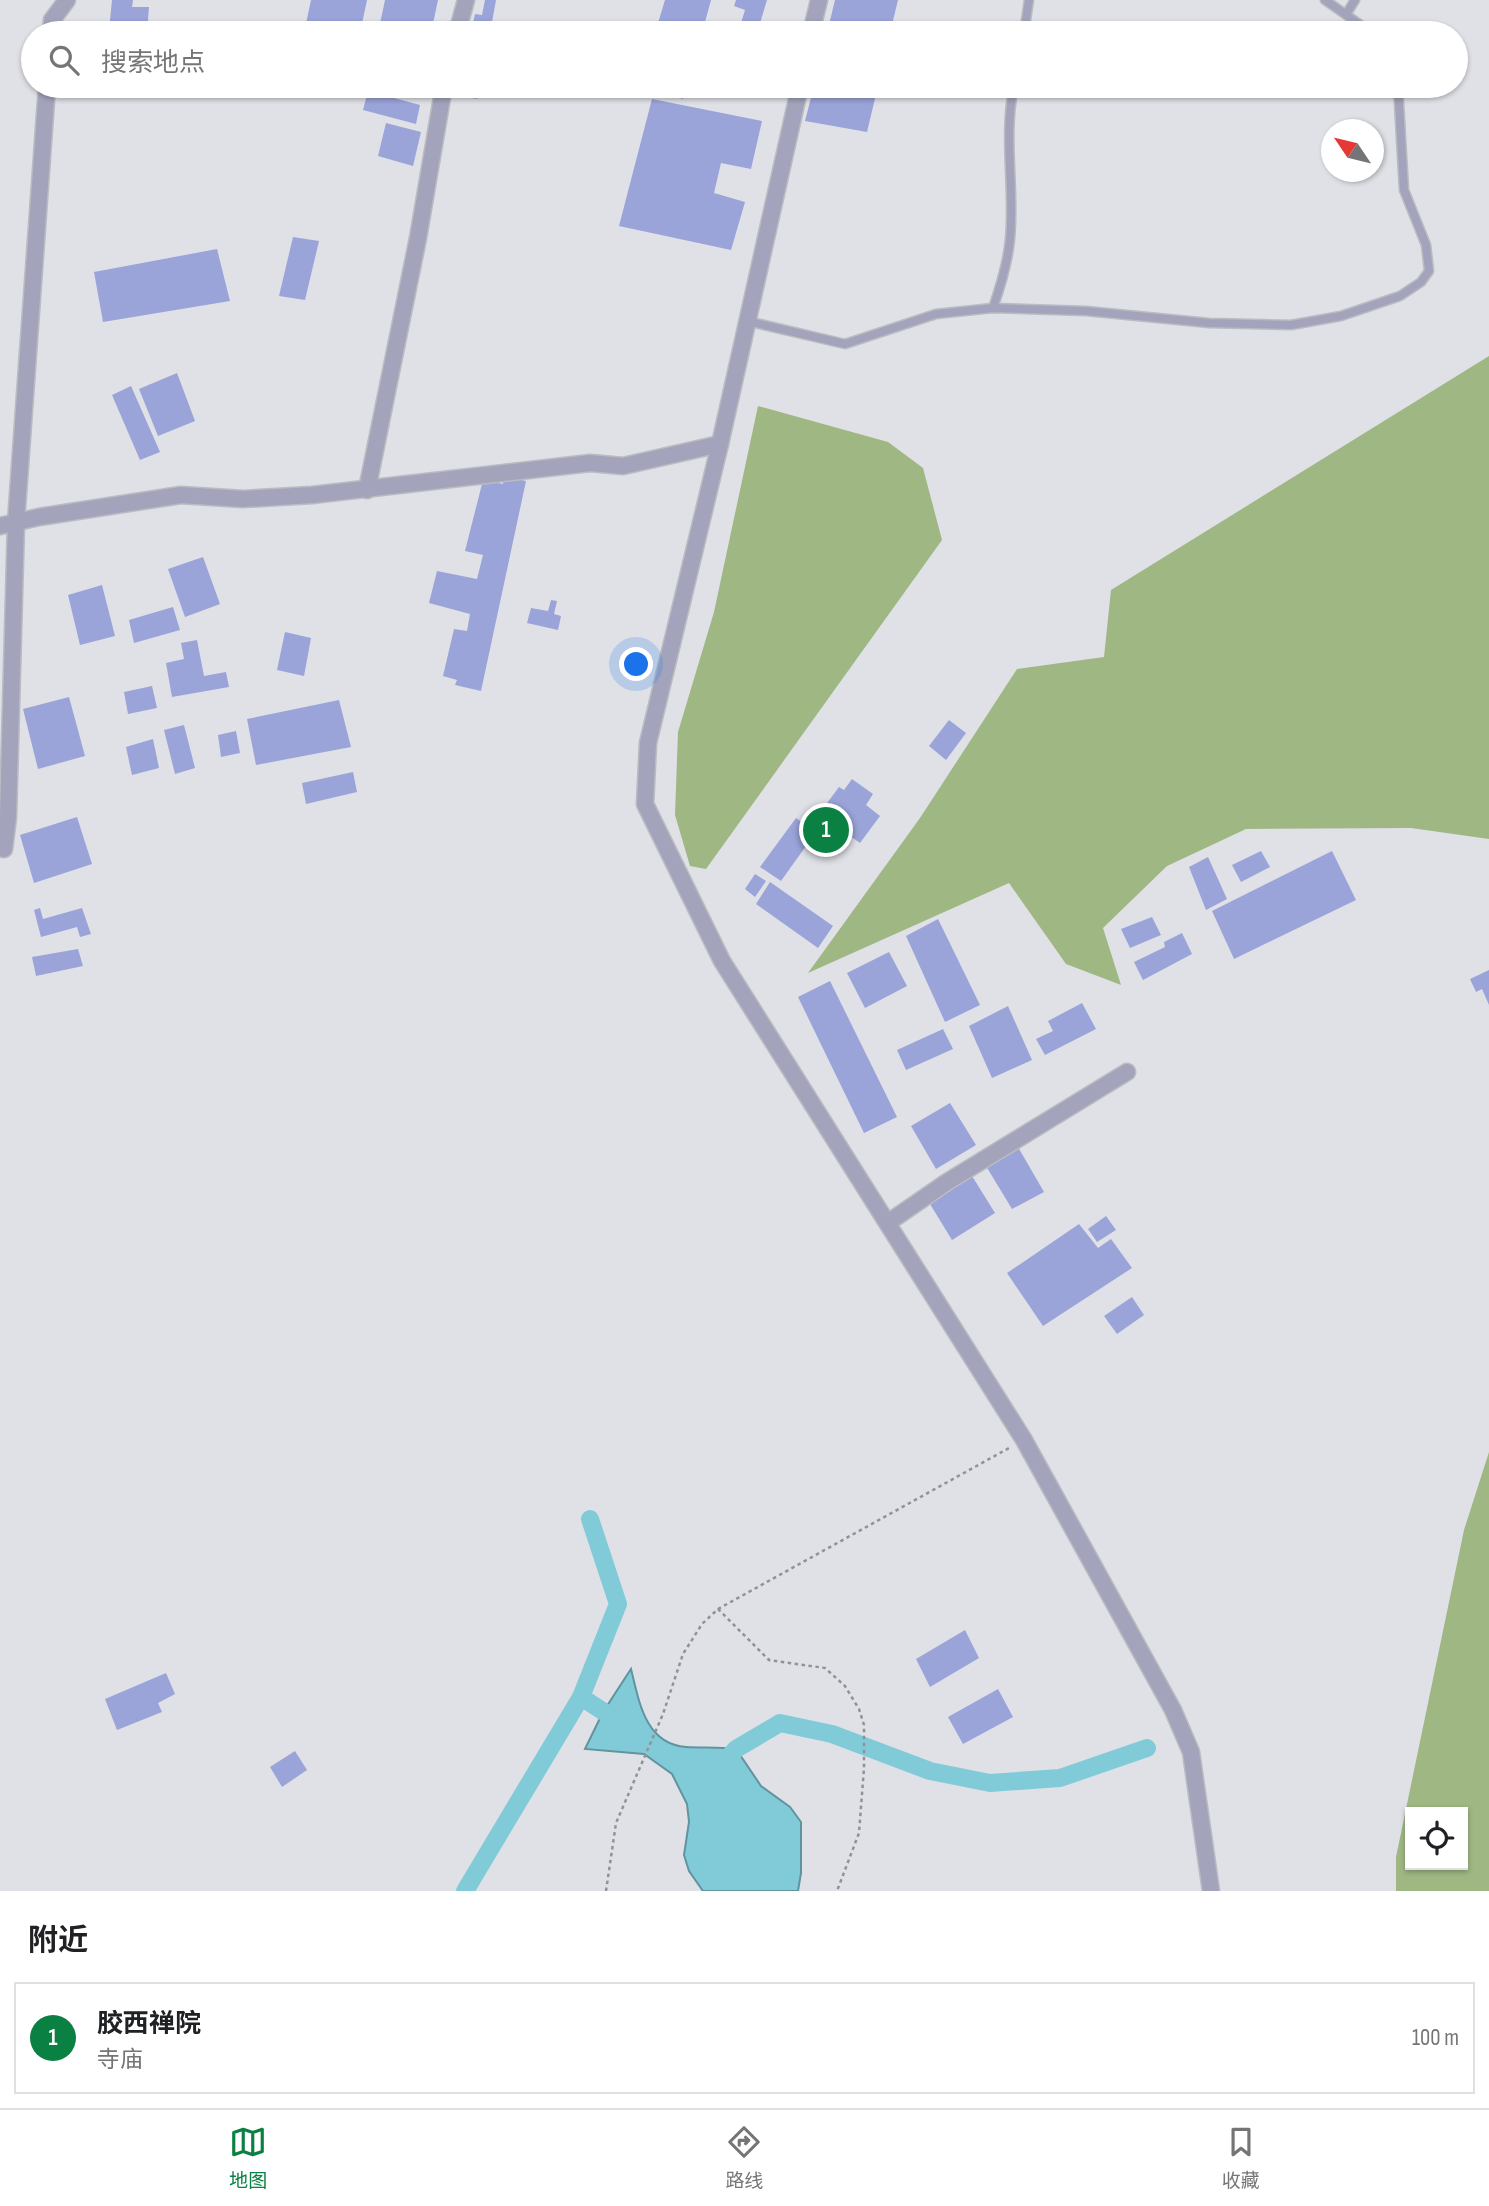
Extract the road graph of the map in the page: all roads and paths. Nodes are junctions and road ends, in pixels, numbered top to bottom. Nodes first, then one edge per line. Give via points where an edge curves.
1 (67, 0) edge
2 (466, 0) edge
3 (819, 0) edge
4 (1029, 0) edge
5 (1325, 0) edge
6 (1355, 0) edge
7 (1347, 13) junction
8 (51, 21) edge
9 (460, 21) edge
10 (814, 21) edge
11 (1026, 21) edge
12 (1357, 21) edge
13 (46, 98) edge
14 (442, 98) edge
15 (797, 98) edge
16 (1012, 98) edge
17 (1399, 98) edge
18 (993, 308) junction
19 (747, 321) junction
20 (720, 444) junction
21 (367, 490) junction
22 (8, 524) edge
23 (4, 849) dead end
24 (1127, 1072) dead end
25 (889, 1222) junction
26 (1024, 1440) junction
27 (718, 1609) junction
28 (606, 1891) edge
29 (837, 1891) edge
30 (1211, 1891) edge

1 - 8 street
2 - 9 street
3 - 10 street
4 - 11 lane
5 - 7 lane
6 - 7 lane
7 - 12 lane
13 - 22 street
14 - 21 street
15 - 19 street
16 - 18 lane via 1010,239 1006,271
17 - 18 lane via 1404,190 1426,245 1429,271 1422,282 1400,296 1341,316 1291,325
18 - 19 lane via 936,314 845,344
19 - 20 street
20 - 21 street via 623,466 590,463
20 - 25 street via 648,743 645,804 722,961
21 - 22 street via 243,499 181,495
22 - 23 street via 8,817
24 - 25 street
25 - 26 street
26 - 27 path
26 - 30 street via 1173,1710 1191,1752
27 - 28 path via 683,1654 663,1714 616,1823
27 - 29 path via 769,1660 825,1668 845,1686 859,1709 864,1768 859,1833

